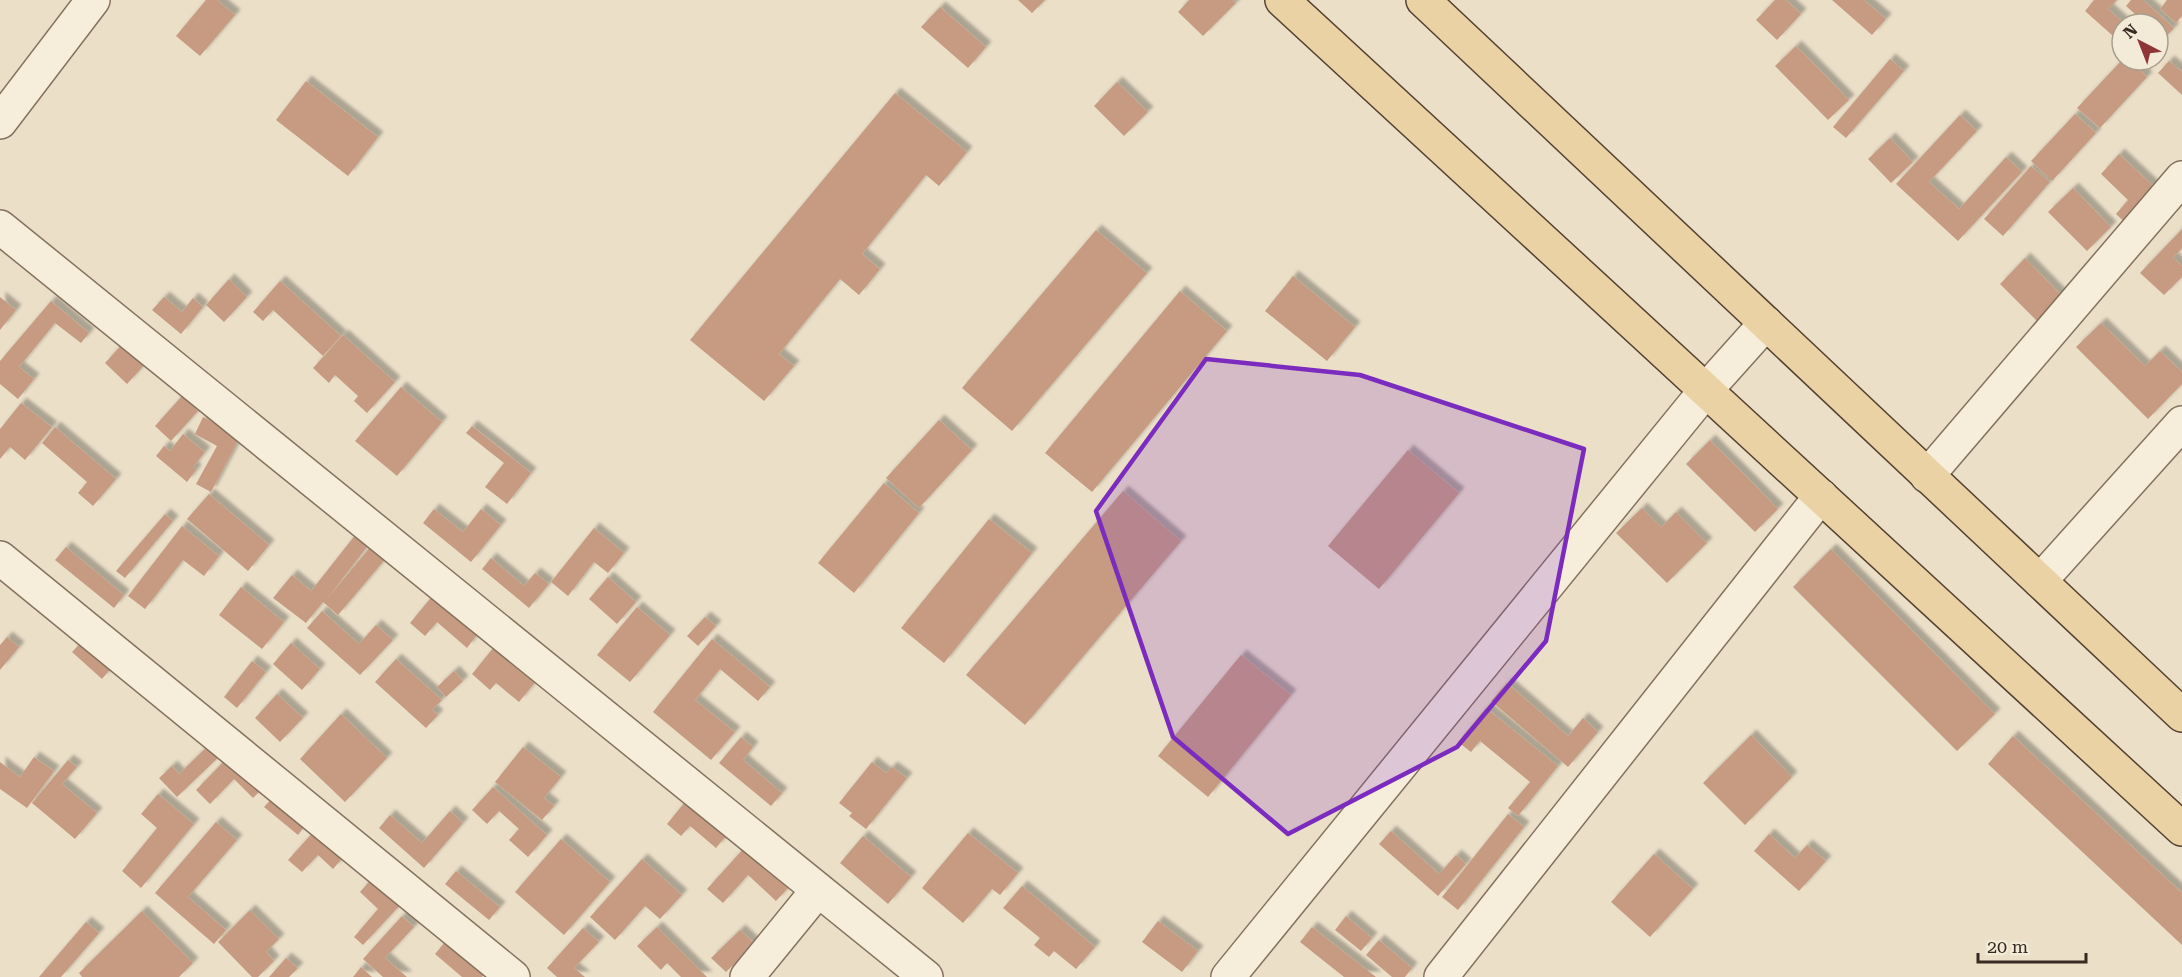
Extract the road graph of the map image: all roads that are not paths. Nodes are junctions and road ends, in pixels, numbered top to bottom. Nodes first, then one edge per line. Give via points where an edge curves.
1 (93, 0) edge
2 (1282, 0) edge
3 (1423, 0) edge
4 (0, 122) edge
5 (2182, 178) edge
6 (0, 227) edge
7 (1766, 323) junction
8 (1706, 390) junction
9 (2182, 423) edge
10 (1927, 476) junction
11 (1821, 496) junction
12 (0, 558) edge
13 (2040, 581) junction
14 (2182, 715) edge
15 (2182, 829) edge
16 (818, 890) junction
17 (513, 977) edge
18 (747, 977) edge
19 (926, 977) edge
20 (1228, 977) edge
21 (1441, 977) edge

1 - 4 street
2 - 8 main road
3 - 7 main road
5 - 10 street
6 - 16 street
7 - 8 street
7 - 10 main road
8 - 11 main road
8 - 20 street
9 - 13 street
10 - 13 main road
11 - 15 main road
11 - 21 street
12 - 17 street
13 - 14 main road
16 - 18 street
16 - 19 street

